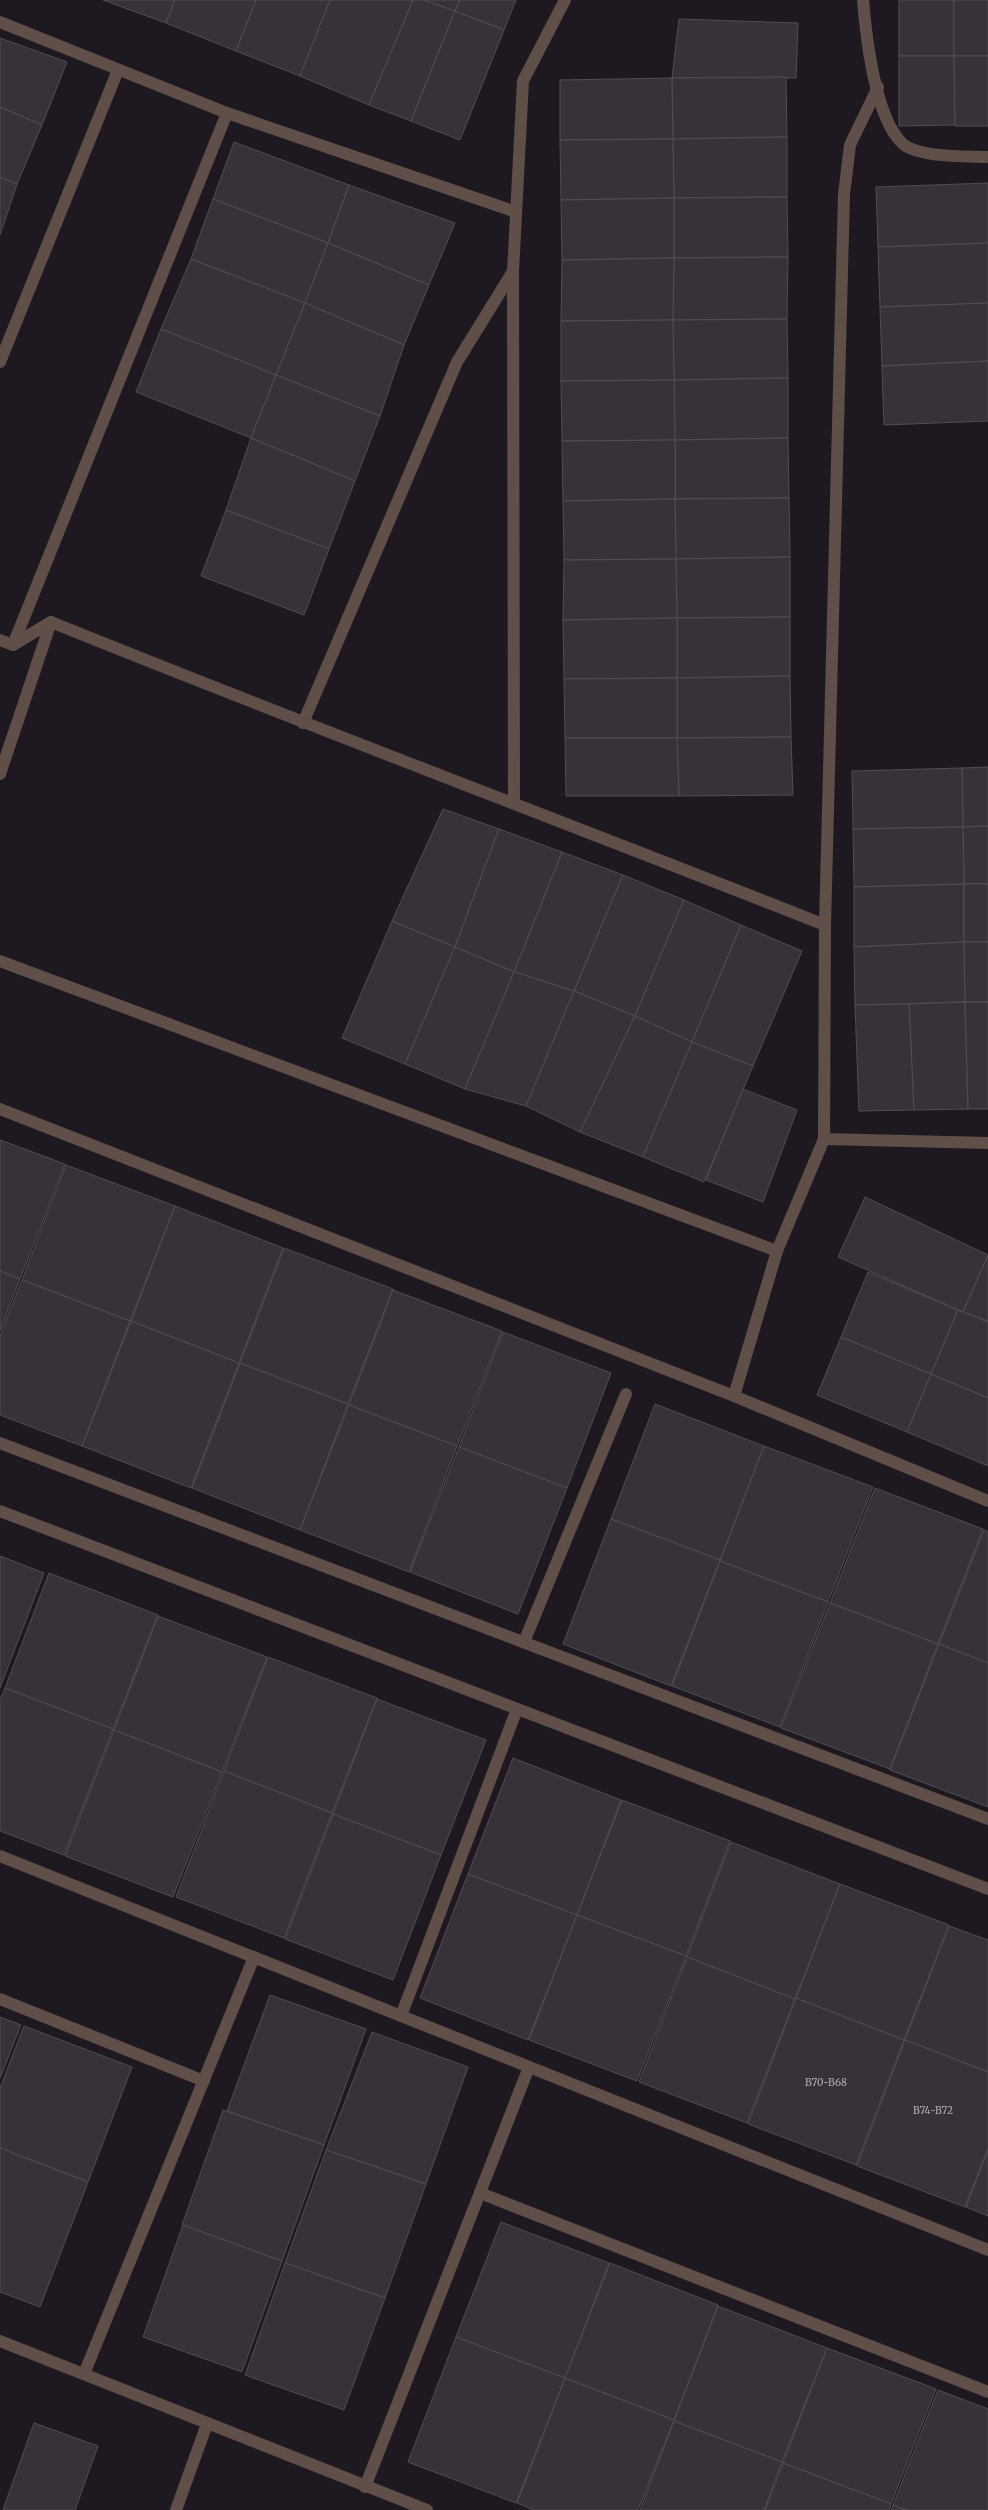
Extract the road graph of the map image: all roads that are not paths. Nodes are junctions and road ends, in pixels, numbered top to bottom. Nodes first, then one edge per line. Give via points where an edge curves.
1 (565, 0) edge
2 (863, 0) edge
3 (0, 22) edge
4 (118, 70) junction
5 (878, 87) junction
6 (227, 113) junction
7 (988, 157) edge
8 (516, 212) junction
9 (513, 272) junction
10 (0, 362) edge
11 (51, 622) junction
12 (0, 640) edge
13 (14, 645) junction
14 (303, 723) junction
15 (0, 774) edge
16 (514, 802) junction
17 (825, 925) junction
18 (0, 961) edge
19 (0, 1109) edge
20 (824, 1139) junction
21 (988, 1143) edge
22 (777, 1252) junction
23 (626, 1394) dead end
24 (734, 1396) junction
25 (0, 1443) edge
26 (988, 1501) edge
27 (0, 1511) edge
28 (524, 1642) junction
29 (518, 1709) junction
30 (988, 1819) edge
31 (0, 1856) edge
32 (988, 1889) edge
33 (254, 1958) junction
34 (0, 1999) edge
35 (401, 2016) junction
36 (529, 2067) junction
37 (204, 2081) junction
38 (480, 2194) junction
39 (988, 2250) edge
40 (0, 2341) edge
41 (84, 2374) junction
42 (988, 2392) edge
43 (208, 2424) junction
44 (365, 2487) junction
45 (176, 2510) edge
46 (428, 2510) edge

1 - 8 street via 523,81
2 - 5 street via 868,50
3 - 4 street
4 - 6 street
4 - 10 street
5 - 7 street via 887,120 902,143 918,150
5 - 17 street via 850,145 844,194
6 - 8 street
6 - 13 street
8 - 9 street
9 - 14 street via 457,362
9 - 16 street
11 - 13 street
11 - 14 street
11 - 15 street
12 - 13 street
14 - 16 street
16 - 17 street
17 - 20 street
18 - 22 street
19 - 24 street
20 - 21 street
20 - 22 street
22 - 24 street
23 - 28 street
24 - 26 street
25 - 28 street
27 - 29 street
28 - 30 street
29 - 32 street
29 - 35 street
31 - 33 street
33 - 35 street
33 - 37 street
34 - 37 street
35 - 36 street
36 - 38 street
36 - 39 street
37 - 41 street
38 - 42 street
38 - 44 street
40 - 41 street
41 - 43 street
43 - 44 street
43 - 45 street
44 - 46 street

